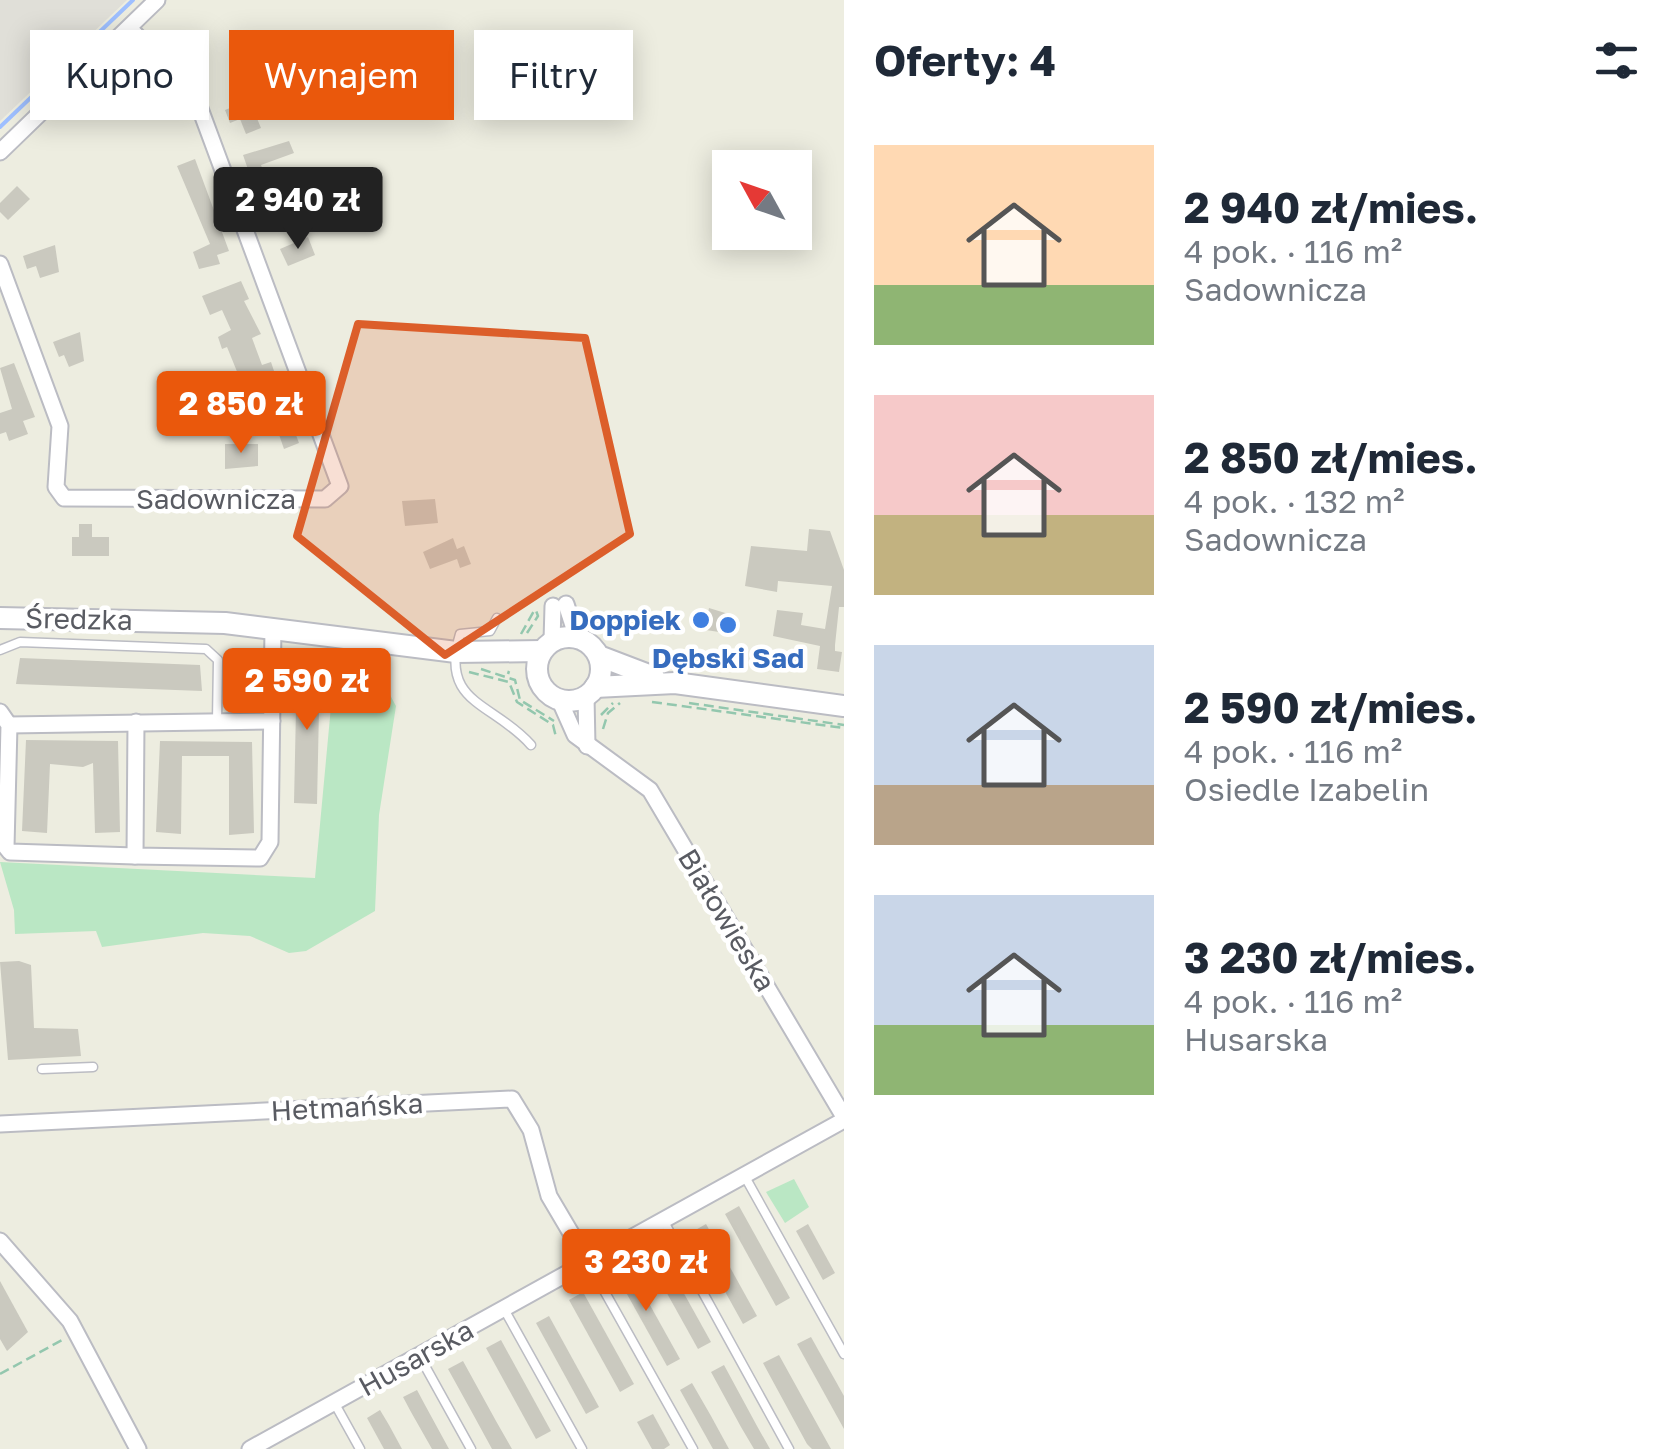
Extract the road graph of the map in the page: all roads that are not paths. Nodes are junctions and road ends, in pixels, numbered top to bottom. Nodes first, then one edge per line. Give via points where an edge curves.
1 (158, 0) edge
2 (129, 28) junction
3 (0, 152) edge
4 (0, 264) edge
5 (0, 618) edge
6 (497, 618) dead end
7 (273, 628) junction
8 (577, 638) junction
9 (547, 646) junction
10 (0, 650) edge
11 (599, 656) junction
12 (456, 659) junction
13 (538, 677) junction
14 (675, 682) junction
15 (590, 692) junction
16 (559, 699) junction
17 (844, 706) edge
18 (4, 718) edge
19 (272, 721) junction
20 (136, 722) junction
21 (217, 722) junction
22 (531, 745) dead end
23 (587, 746) junction
24 (135, 856) junction
25 (93, 1067) dead end
26 (42, 1070) dead end
27 (844, 1119) edge
28 (0, 1124) edge
29 (744, 1174) junction
30 (663, 1220) junction
31 (0, 1241) edge
32 (588, 1262) junction
33 (504, 1309) junction
34 (844, 1354) edge
35 (419, 1356) junction
36 (335, 1404) junction
37 (138, 1449) edge
38 (250, 1449) edge
39 (360, 1449) edge
40 (471, 1449) edge
41 (582, 1449) edge
42 (693, 1449) edge
43 (790, 1449) edge

1 - 2 street
2 - 3 street
2 - 4 street, Sadownicza via 195,96 340,486 324,499 64,498 56,487 60,426
5 - 7 street, Średzka
6 - 12 lane via 490,631 460,634
7 - 12 street, Średzka
7 - 19 street
8 - 9 street
8 - 9 street via 560,605
8 - 11 street
9 - 12 street, Średzka
9 - 13 street
10 - 21 lane via 20,642 206,649 218,660
11 - 14 street
11 - 15 street via 602,672
12 - 13 street, Średzka
12 - 22 lane via 457,684 465,694
13 - 16 street
14 - 15 street
14 - 17 street
15 - 16 street
15 - 23 street
16 - 23 street, Białowieska
18 - 20 street
18 - 24 street via 10,852
19 - 21 street
19 - 24 street via 268,851 260,858
20 - 21 street
20 - 24 street
23 - 27 street, Białowieska via 650,790
25 - 26 lane
27 - 29 street, Husarska
28 - 32 street, Hetmańska via 512,1099 532,1130 549,1196
29 - 30 street, Husarska
29 - 34 lane
30 - 32 street, Husarska
30 - 43 lane
31 - 37 street via 70,1322
32 - 33 street, Husarska
32 - 42 lane
33 - 35 street, Husarska
33 - 41 lane
35 - 36 street, Husarska
35 - 40 lane
36 - 38 street, Husarska
36 - 39 lane

